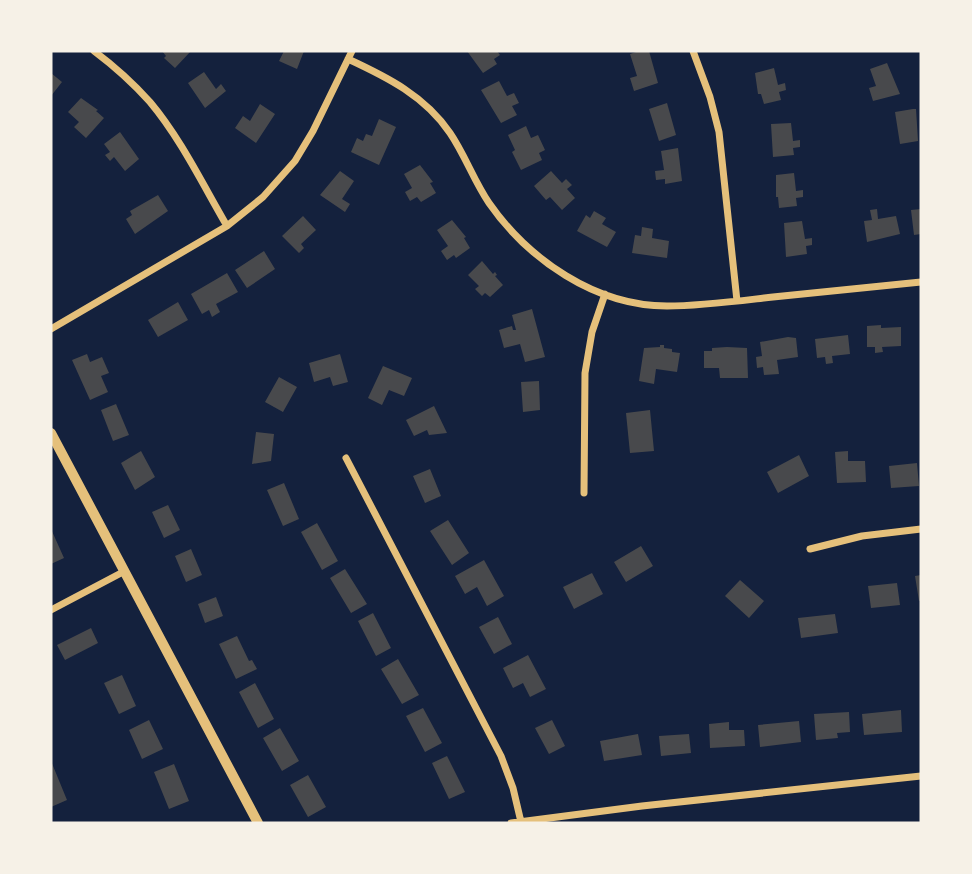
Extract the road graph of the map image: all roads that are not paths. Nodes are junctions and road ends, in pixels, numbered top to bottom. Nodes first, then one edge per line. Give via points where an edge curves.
1 (94, 51) edge
2 (352, 51) edge
3 (693, 51) edge
4 (348, 59) junction
5 (227, 226) junction
6 (921, 282) edge
7 (605, 294) junction
8 (737, 301) junction
9 (51, 329) edge
10 (51, 433) edge
11 (346, 458) dead end
12 (584, 493) dead end
13 (921, 529) edge
14 (810, 549) dead end
15 (123, 572) junction
16 (51, 610) edge
17 (921, 776) edge
18 (521, 822) edge
19 (258, 823) edge
20 (510, 823) edge

1 - 5 street via 150,103
2 - 4 street
3 - 8 street via 719,132
4 - 5 street via 295,161 263,197
4 - 7 street via 392,80 424,103 450,132 489,202 516,238 558,272
5 - 9 street
6 - 8 street
7 - 8 street via 665,306
7 - 12 street via 585,373
10 - 15 street
11 - 18 street via 501,756
13 - 14 street via 862,536
15 - 16 street
15 - 19 street
17 - 18 street
18 - 20 street

